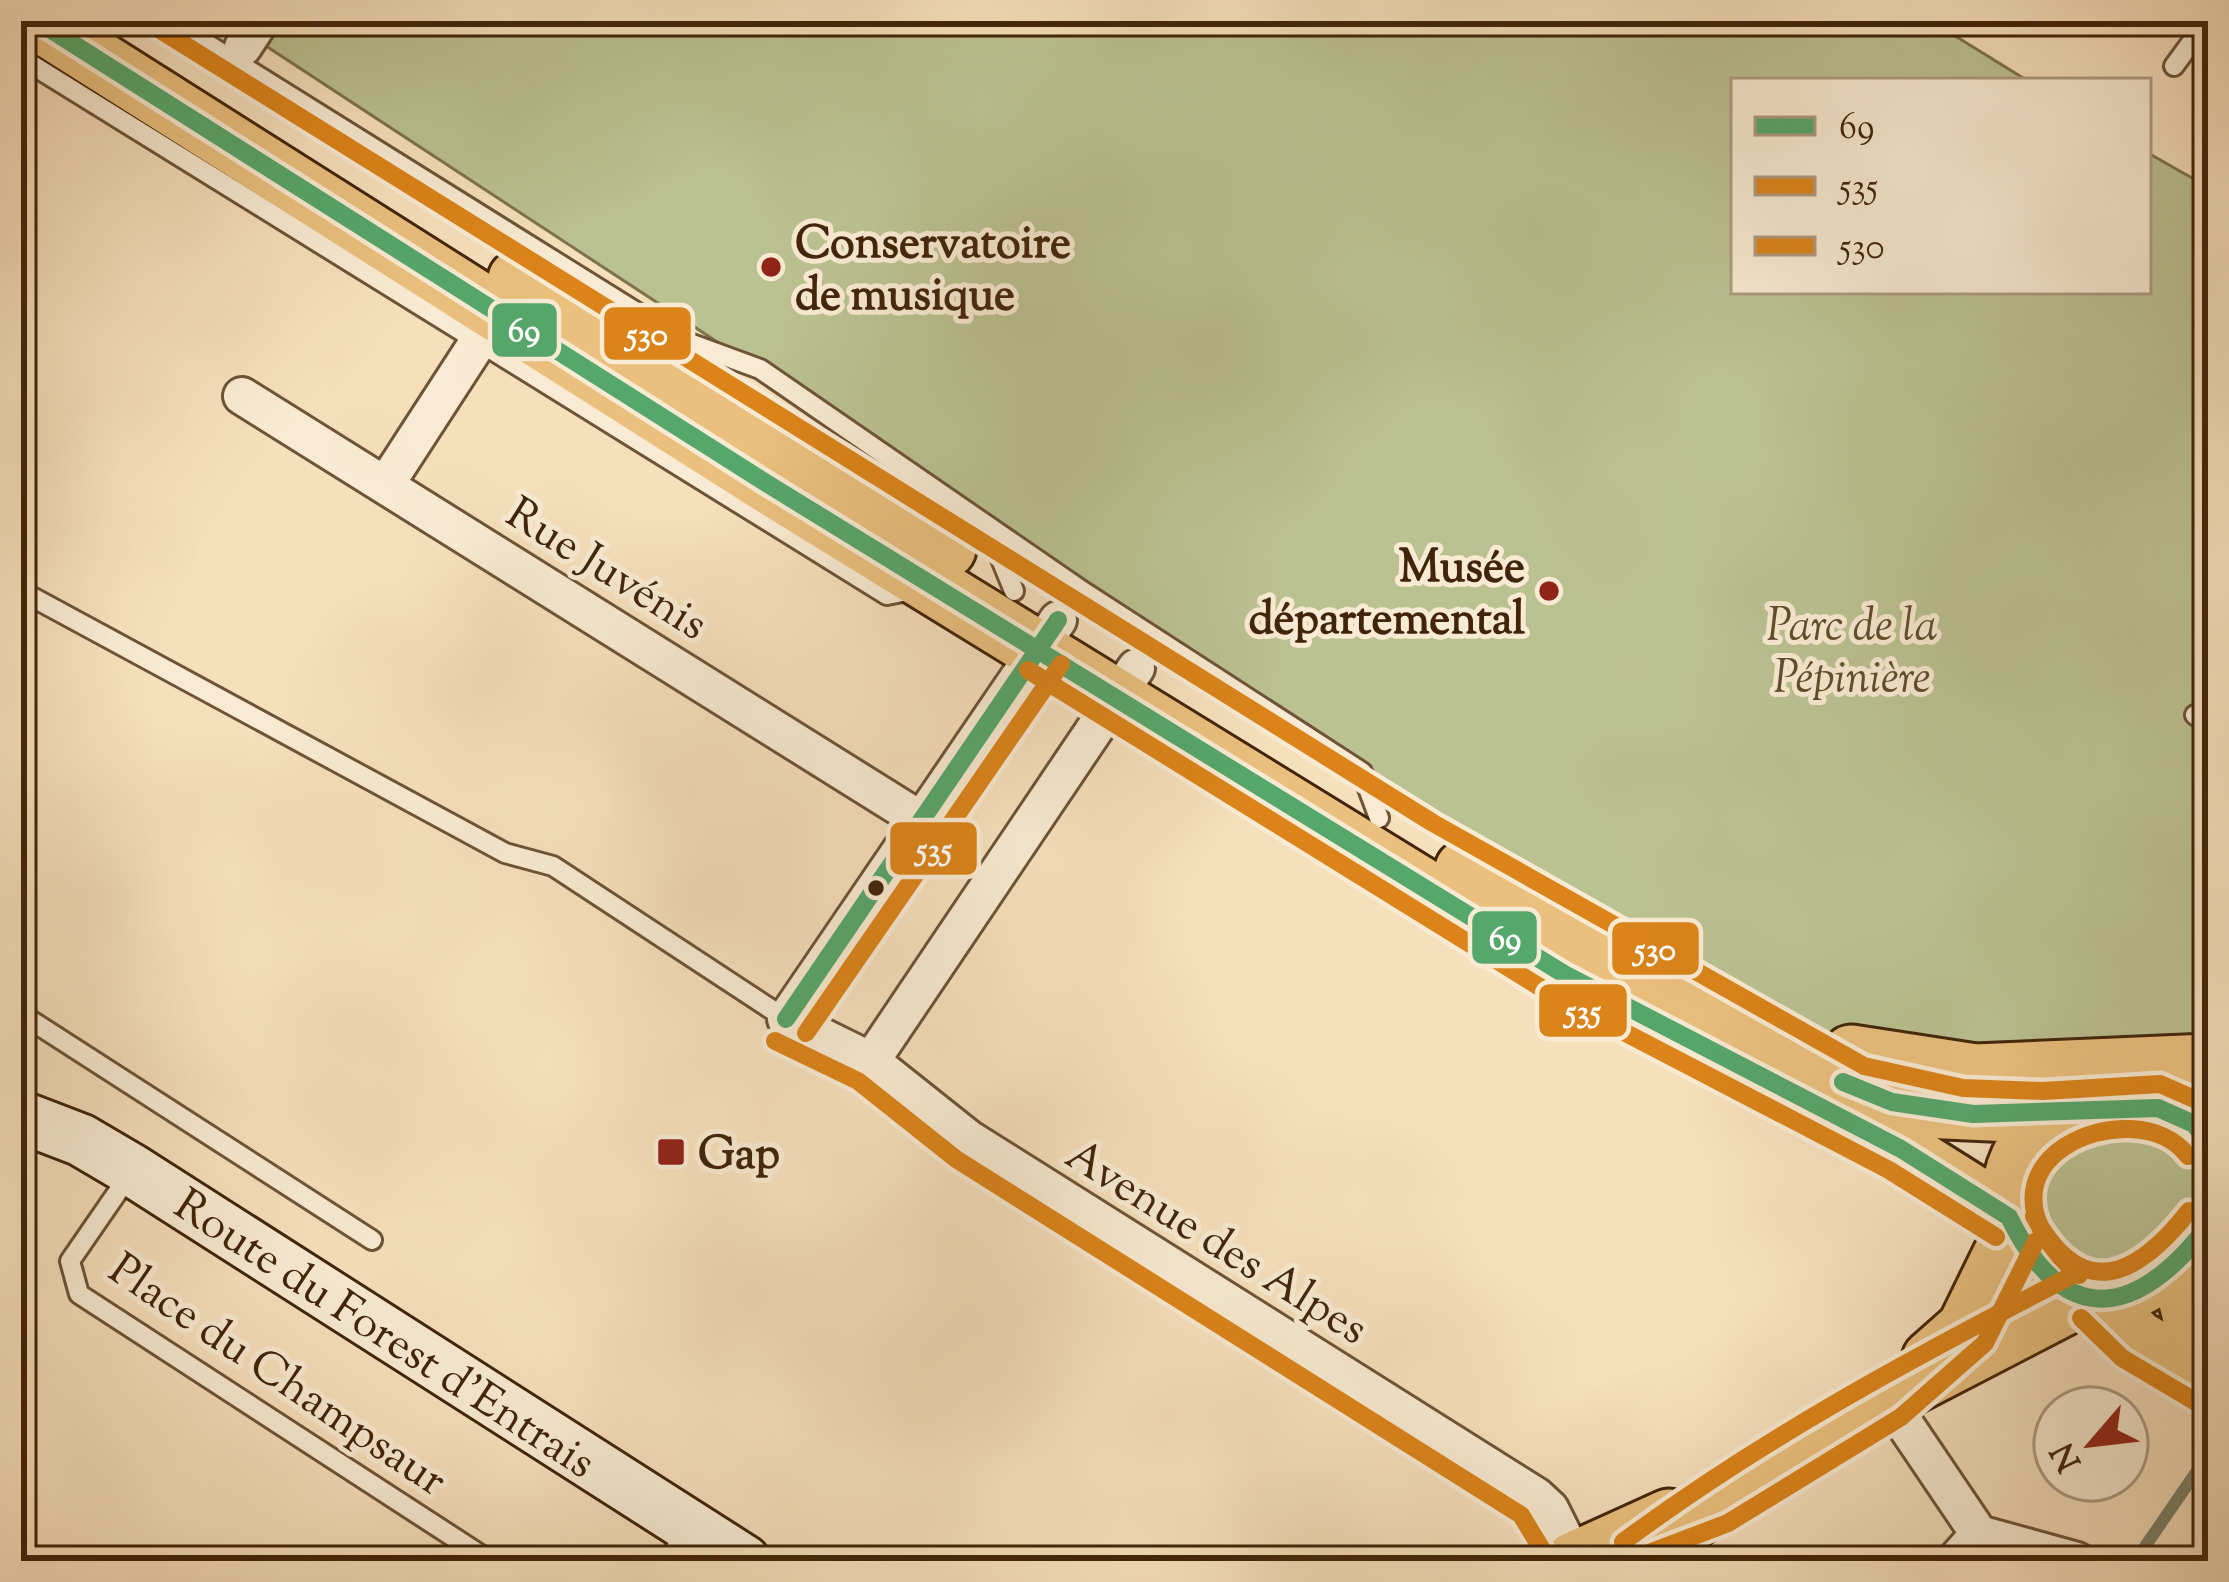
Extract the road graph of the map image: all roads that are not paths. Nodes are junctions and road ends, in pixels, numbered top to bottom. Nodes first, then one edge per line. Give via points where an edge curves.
1 (37, 21) edge
2 (100, 21) edge
3 (170, 21) edge
4 (2207, 21) edge
5 (21, 58) edge
6 (2174, 66) dead end
7 (498, 311) junction
8 (242, 396) dead end
9 (386, 484) junction
10 (987, 525) junction
11 (21, 591) edge
12 (1038, 621) junction
13 (1126, 682) junction
14 (1379, 818) junction
15 (922, 821) junction
16 (21, 1014) edge
17 (1726, 1017) junction
18 (786, 1019) junction
19 (871, 1061) junction
20 (2208, 1063) edge
21 (2059, 1115) junction
22 (21, 1117) edge
23 (2200, 1124) edge
24 (132, 1170) junction
25 (2011, 1223) junction
26 (372, 1240) dead end
27 (2193, 1245) edge
28 (2089, 1300) junction
29 (2208, 1338) edge
30 (2208, 1382) edge
31 (1888, 1397) junction
32 (1718, 1501) junction
33 (679, 1544) edge
34 (1967, 1548) edge
35 (490, 1561) edge
36 (744, 1561) edge
37 (1575, 1561) edge
38 (1636, 1561) edge
39 (2077, 1561) edge

1 - 7 main road
2 - 7 main road
3 - 10 lane via 681,340 760,369
4 - 6 lane
5 - 7 lane
7 - 9 street
7 - 12 main road
7 - 12 main road via 930,583
8 - 9 street, Rue Juvénis
9 - 15 street, Rue Juvénis
10 - 12 lane
10 - 14 lane via 1362,772
11 - 18 lane via 494,847 553,866
12 - 13 main road
12 - 15 street
13 - 14 main road
13 - 19 street
13 - 25 main road via 1564,974 1900,1149
14 - 17 main road
15 - 18 street
16 - 26 lane
17 - 20 main road via 1888,1064 1960,1071
17 - 21 main road via 1889,1100
18 - 19 street, Avenue des Alpes
19 - 37 street, Avenue des Alpes via 969,1139 1536,1496
21 - 23 main road via 2141,1106
21 - 25 main road via 2024,1146 2009,1188
22 - 24 street, Route du Forest d'Entrais
24 - 33 street, Route du Forest d'Entrais
24 - 35 lane, Place du Champsaur via 70,1261 79,1294
25 - 28 main road via 2049,1283
25 - 31 main road via 1966,1328
27 - 28 main road via 2122,1294
27 - 29 main road via 2192,1314
28 - 30 main road
28 - 31 main road
31 - 32 main road
31 - 34 street
32 - 37 main road
32 - 38 main road
33 - 36 street, Route du Forest d'Entrais
34 - 39 street

